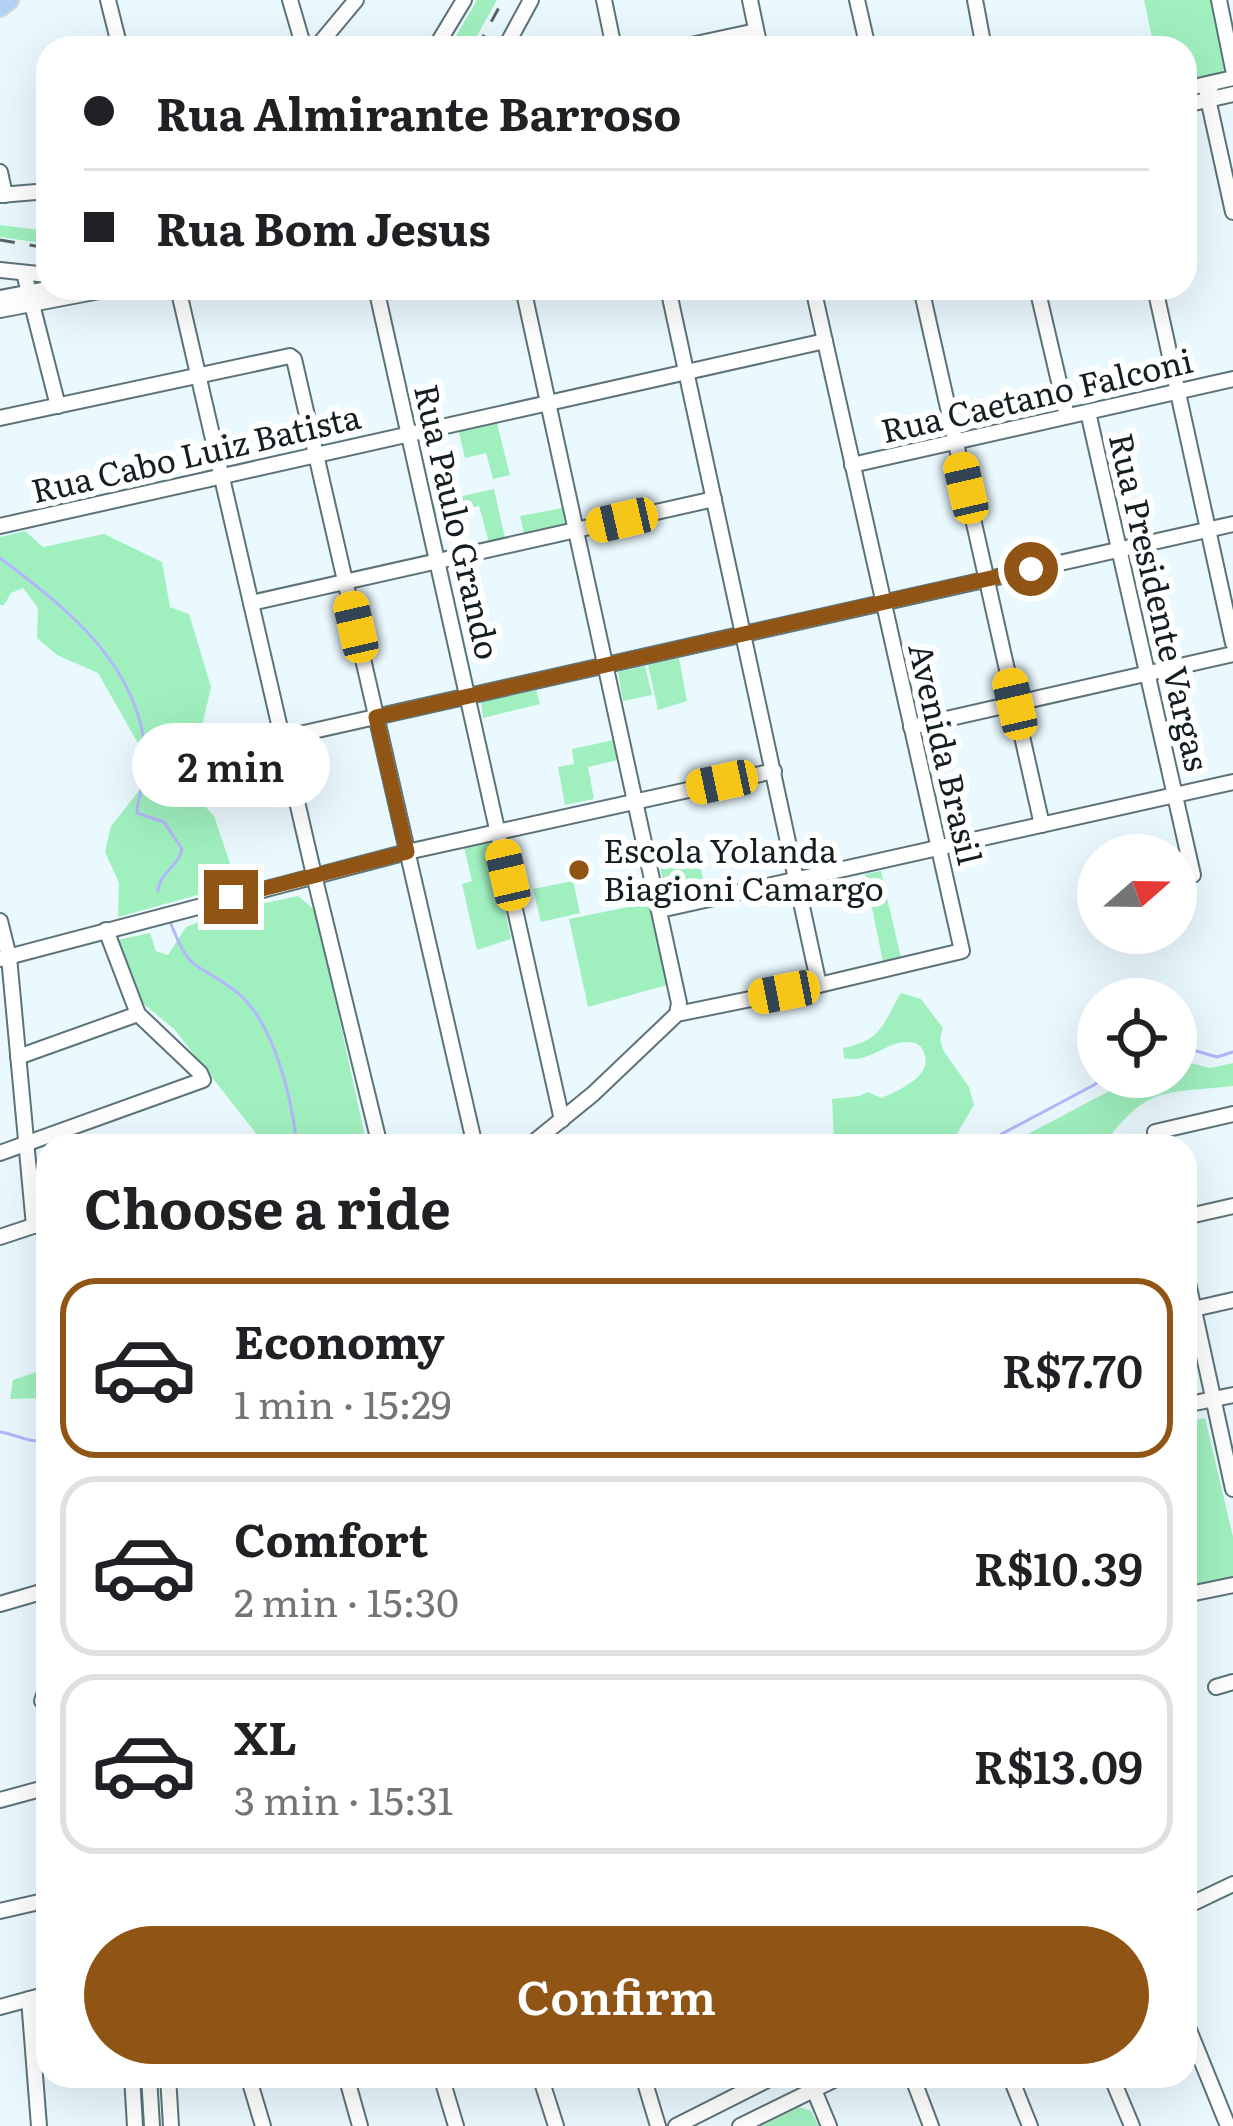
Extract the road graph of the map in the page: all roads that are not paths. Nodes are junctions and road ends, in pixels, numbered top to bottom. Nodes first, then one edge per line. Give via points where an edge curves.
1 (9, 0) edge
2 (108, 0) edge
3 (290, 0) edge
4 (356, 0) edge
5 (464, 0) edge
6 (531, 0) edge
7 (604, 0) edge
8 (749, 0) edge
9 (857, 0) edge
10 (975, 0) edge
11 (1219, 0) edge
12 (0, 7) edge
13 (756, 31) junction
14 (116, 36) edge
15 (300, 36) edge
16 (326, 36) edge
17 (442, 36) edge
18 (512, 36) edge
19 (612, 36) edge
20 (733, 36) edge
21 (757, 36) edge
22 (865, 36) edge
23 (982, 36) edge
24 (1233, 69) edge
25 (1213, 83) junction
26 (1197, 86) edge
27 (1232, 89) edge
28 (1208, 99) junction
29 (1197, 102) edge
30 (0, 172) edge
31 (36, 192) edge
32 (3, 195) edge
33 (1233, 212) edge
34 (0, 270) edge
35 (24, 273) junction
36 (36, 274) edge
37 (36, 295) edge
38 (36, 297) edge
39 (0, 298) edge
40 (30, 298) junction
41 (181, 300) edge
42 (379, 300) edge
43 (526, 300) edge
44 (671, 300) edge
45 (816, 300) edge
46 (924, 300) edge
47 (1040, 300) edge
48 (1158, 300) edge
49 (0, 310) edge
50 (825, 341) junction
51 (686, 372) junction
52 (199, 376) junction
53 (1233, 379) edge
54 (1178, 392) junction
55 (548, 403) junction
56 (58, 406) junction
57 (1088, 412) junction
58 (1067, 416) junction
59 (0, 418) edge
60 (409, 434) junction
61 (956, 442) junction
62 (316, 454) junction
63 (852, 465) junction
64 (221, 475) junction
65 (714, 500) junction
66 (1233, 524) edge
67 (0, 526) edge
68 (577, 530) junction
69 (1208, 530) junction
70 (1119, 550) junction
71 (439, 561) junction
72 (987, 580) junction
73 (345, 581) junction
74 (251, 602) junction
75 (883, 603) junction
76 (744, 634) junction
77 (1233, 643) edge
78 (1233, 654) edge
79 (607, 665) junction
80 (1147, 673) junction
81 (468, 696) junction
82 (1015, 704) junction
83 (376, 717) junction
84 (911, 727) junction
85 (282, 738) junction
86 (773, 771) junction
87 (1233, 782) edge
88 (1175, 795) junction
89 (637, 801) junction
90 (1042, 825) junction
91 (498, 831) junction
92 (1184, 834) edge
93 (939, 848) junction
94 (407, 852) junction
95 (314, 875) junction
96 (797, 880) junction
97 (660, 910) junction
98 (0, 921) edge
99 (106, 930) junction
100 (4, 958) edge
101 (820, 985) junction
102 (677, 1014) junction
103 (138, 1015) junction
104 (18, 1058) junction
105 (1233, 1114) edge
106 (562, 1120) junction
107 (52, 1134) edge
108 (377, 1134) edge
109 (472, 1134) edge
110 (545, 1134) edge
111 (1171, 1134) edge
112 (36, 1139) edge
113 (26, 1143) junction
114 (0, 1153) edge
115 (36, 1196) edge
116 (1233, 1206) edge
117 (1197, 1214) edge
118 (36, 1225) edge
119 (0, 1238) edge
120 (1233, 1300) edge
121 (1197, 1308) edge
122 (1197, 1340) edge
123 (1233, 1394) edge
124 (1213, 1399) junction
125 (1197, 1402) edge
126 (1233, 1489) edge
127 (1233, 1585) edge
128 (1197, 1592) edge
129 (36, 1594) edge
130 (0, 1604) edge
131 (1233, 1682) edge
132 (1216, 1687) dead end
133 (36, 1790) edge
134 (0, 1800) edge
135 (1232, 1886) edge
136 (1197, 1900) edge
137 (36, 1903) edge
138 (0, 1911) edge
139 (36, 1998) edge
140 (29, 2000) junction
141 (0, 2007) edge
142 (1197, 2050) edge
143 (133, 2088) edge
144 (150, 2088) edge
145 (169, 2088) edge
146 (252, 2088) edge
147 (349, 2088) edge
148 (445, 2088) edge
149 (544, 2088) edge
150 (647, 2088) edge
151 (741, 2088) edge
152 (750, 2088) edge
153 (818, 2088) edge
154 (917, 2088) edge
155 (1015, 2088) edge
156 (1117, 2088) edge
157 (814, 2090) junction
158 (742, 2092) junction
159 (39, 2126) edge
160 (135, 2126) edge
161 (152, 2126) edge
162 (171, 2126) edge
163 (263, 2126) edge
164 (360, 2126) edge
165 (456, 2126) edge
166 (556, 2126) edge
167 (658, 2126) edge
168 (676, 2126) edge
169 (740, 2126) edge
170 (829, 2126) edge
171 (931, 2126) edge
172 (1030, 2126) edge
173 (1132, 2126) edge
174 (1228, 2126) edge

1 - 12 main road
2 - 14 street
3 - 15 street
4 - 16 street
5 - 17 street
6 - 18 street
7 - 19 street
8 - 13 street
9 - 22 street
10 - 23 street
11 - 24 street
13 - 20 street
13 - 21 street
25 - 26 street
25 - 27 street
25 - 28 street
27 - 28 street
28 - 29 street
28 - 33 street
30 - 32 street
31 - 32 street
34 - 35 street
35 - 36 street
35 - 40 street
37 - 40 street
38 - 40 street
39 - 40 street
40 - 49 street
40 - 56 street
41 - 52 street
42 - 60 street, Rua Paulo Grando
43 - 55 street
44 - 51 street
45 - 50 street, Avenida Brasil
46 - 61 street
47 - 58 street, Rua Presidente Vargas
48 - 54 street
50 - 51 street, Rua Cabo Luiz Batista
50 - 63 street, Avenida Brasil
51 - 55 street, Rua Cabo Luiz Batista
51 - 65 street
52 - 56 street
52 - 62 street via 292,356
52 - 64 street
53 - 54 street, Rua Caetano Falconi
54 - 57 street, Rua Caetano Falconi
54 - 69 street
55 - 60 street, Rua Cabo Luiz Batista
55 - 68 street
56 - 59 street
57 - 58 street, Rua Caetano Falconi
57 - 70 street, Rua Presidente Vargas
58 - 61 street, Rua Caetano Falconi
60 - 62 street, Rua Cabo Luiz Batista
60 - 71 street, Rua Paulo Grando
61 - 63 street, Rua Caetano Falconi
61 - 72 street
62 - 64 street, Rua Cabo Luiz Batista
62 - 73 street
63 - 75 street, Avenida Brasil
64 - 67 street, Rua Cabo Luiz Batista
64 - 74 street
65 - 68 street
65 - 76 street
66 - 69 street
68 - 71 street
68 - 79 street
69 - 70 street
69 - 77 street
70 - 72 street
70 - 80 street, Rua Presidente Vargas
71 - 73 street
71 - 81 street, Rua Paulo Grando
72 - 75 street
72 - 82 street
73 - 74 street
73 - 83 street
74 - 85 street
75 - 76 street
75 - 84 street, Avenida Brasil
76 - 79 street
76 - 86 street
78 - 80 street
79 - 81 street
79 - 89 street
80 - 82 street
80 - 88 street, Rua Presidente Vargas
81 - 83 street
81 - 91 street, Rua Paulo Grando
82 - 84 street
82 - 90 street
83 - 85 street
83 - 94 street
84 - 93 street, Avenida Brasil
85 - 95 street
86 - 89 street
86 - 96 street
87 - 88 street
88 - 90 street
88 - 92 street, Rua Presidente Vargas
89 - 91 street
89 - 97 street
90 - 93 street
91 - 94 street
91 - 106 street, Rua Paulo Grando
93 - 96 street
93 - 101 street, Avenida Brasil via 962,951
94 - 95 street
94 - 109 street
95 - 99 street
95 - 108 street
96 - 97 street
96 - 101 street
97 - 102 street
98 - 100 street
99 - 100 street
99 - 103 street
100 - 104 street
101 - 102 street
102 - 106 street
103 - 104 street
103 - 107 street via 203,1081
104 - 113 street
105 - 111 street
106 - 110 street
112 - 113 street
113 - 114 street
113 - 115 street
116 - 117 street
118 - 119 street
120 - 121 street
122 - 124 street
123 - 124 street
124 - 125 street
124 - 126 street
127 - 128 street
129 - 130 street
131 - 132 street
133 - 134 street
135 - 136 street
137 - 138 street
139 - 140 street
140 - 141 street
140 - 159 street
142 - 174 street
143 - 160 street
144 - 161 street
145 - 162 street
146 - 163 street
147 - 164 street
148 - 165 street
149 - 166 street
150 - 167 street
151 - 158 street
152 - 158 street
153 - 157 street
154 - 171 street
155 - 172 street
156 - 173 street
157 - 169 street
157 - 170 street
158 - 168 street

